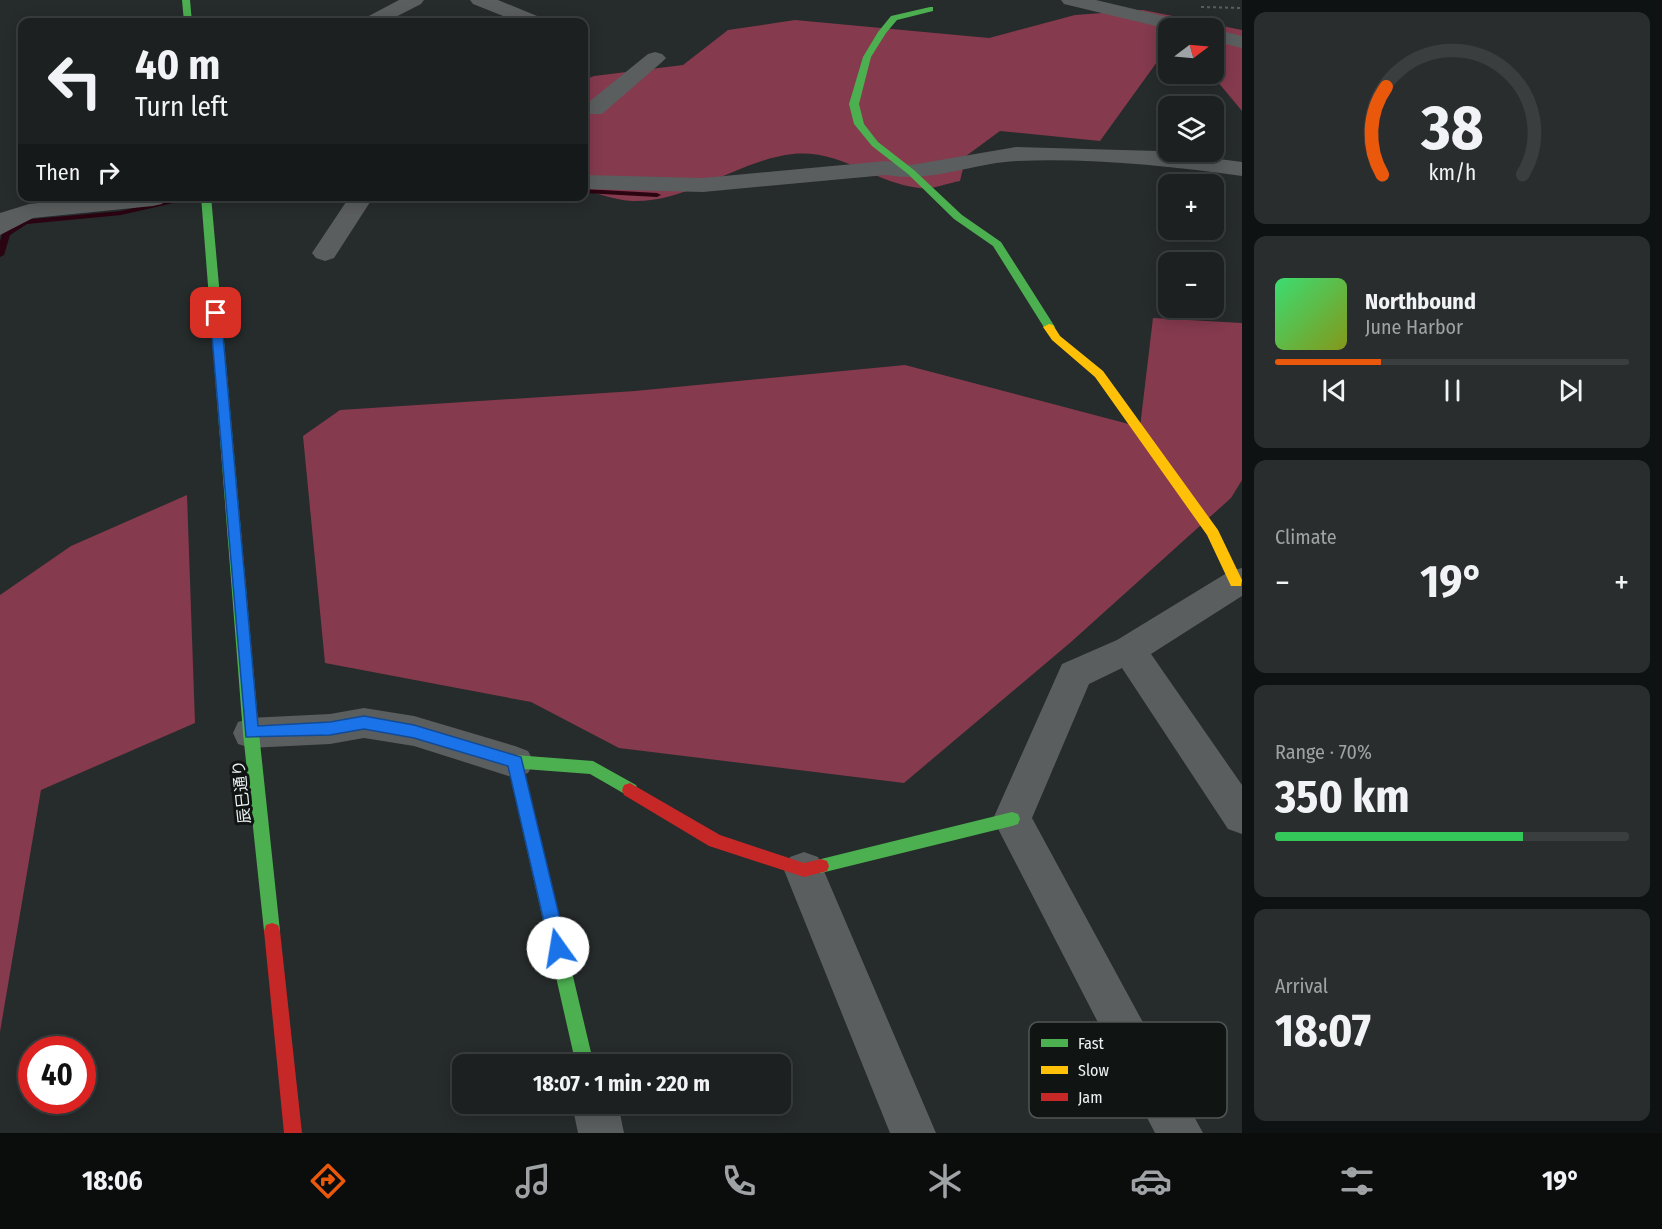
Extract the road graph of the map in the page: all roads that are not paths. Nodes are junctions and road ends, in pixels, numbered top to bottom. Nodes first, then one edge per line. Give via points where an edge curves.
1 (186, 0) edge
2 (414, 0) edge
3 (480, 0) edge
4 (1071, 0) edge
5 (930, 9) dead end
6 (188, 18) edge
7 (390, 18) edge
8 (525, 18) edge
9 (1158, 20) edge
10 (1224, 38) edge
11 (1242, 42) edge
12 (655, 58) dead end
13 (588, 108) edge
14 (1242, 169) edge
15 (911, 172) junction
16 (588, 182) edge
17 (132, 201) edge
18 (206, 201) edge
19 (359, 201) edge
20 (0, 228) edge
21 (325, 254) dead end
22 (1239, 581) edge
23 (1129, 651) junction
24 (251, 733) junction
25 (515, 762) junction
26 (1242, 817) edge
27 (1012, 819) junction
28 (804, 870) junction
29 (1121, 1022) edge
30 (582, 1054) edge
31 (596, 1114) edge
32 (1172, 1118) edge
33 (293, 1133) edge
34 (601, 1133) edge
35 (914, 1133) edge
36 (1180, 1133) edge

1 - 6 street
2 - 7 street
3 - 8 street
4 - 9 street
5 - 15 street via 894,18 882,32 867,57 854,104 859,124 875,144
10 - 11 street
12 - 13 street via 594,109
14 - 15 street via 1158,158 1016,154
15 - 16 street via 886,168 703,185
15 - 22 street via 958,218 997,244 1056,338 1099,375 1213,533
17 - 20 street via 29,211 5,220
18 - 24 street, 辰巳通り
19 - 21 street
22 - 23 street
23 - 26 street
23 - 27 street via 1075,674
24 - 25 street via 364,723 414,731
24 - 33 street, 辰巳通り
25 - 28 street via 593,768 715,841
25 - 30 street
27 - 28 street
27 - 29 street
28 - 35 street
31 - 34 street
32 - 36 street

